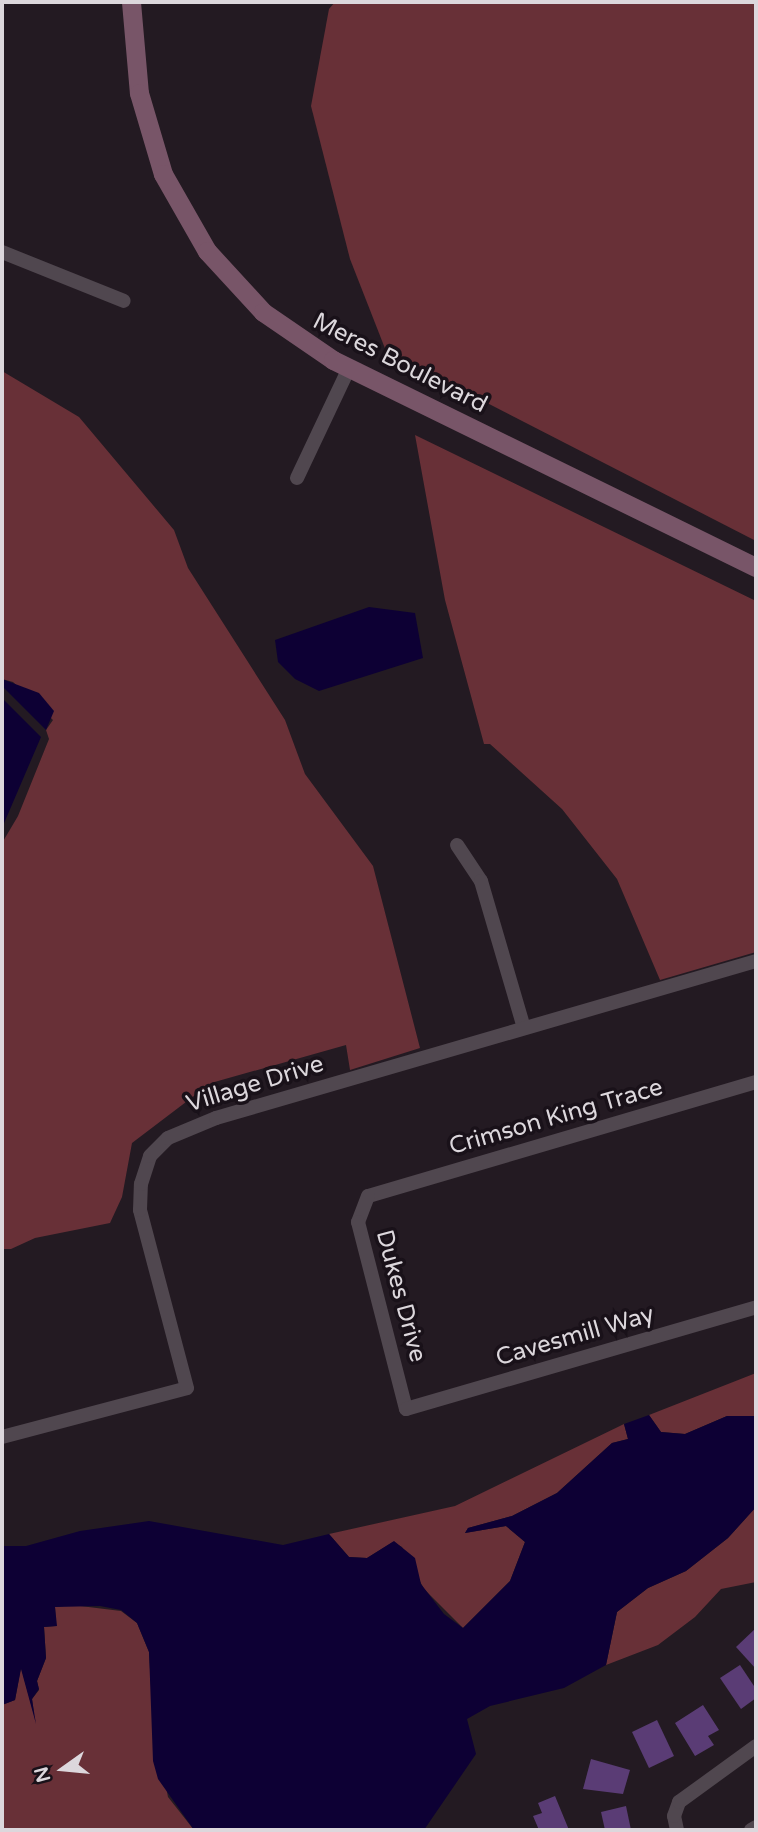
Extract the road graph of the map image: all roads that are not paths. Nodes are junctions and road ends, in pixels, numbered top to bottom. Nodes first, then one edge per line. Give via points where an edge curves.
1 (131, 2) edge
2 (2, 252) edge
3 (124, 301) dead end
4 (349, 368) junction
5 (297, 478) dead end
6 (756, 567) edge
7 (457, 845) dead end
8 (756, 961) edge
9 (524, 1028) junction
10 (756, 1082) edge
11 (368, 1196) joint
12 (756, 1307) edge
13 (407, 1409) joint
14 (2, 1437) edge
15 (756, 1746) edge
16 (756, 1827) edge
17 (677, 1830) edge
18 (751, 1830) edge

1 - 4 street, Meres Boulevard via 142,109 163,174 189,223 220,268 263,312 303,344
2 - 3 street
4 - 5 street
4 - 6 street, Meres Boulevard
7 - 9 street via 481,881
8 - 9 street, Village Drive
9 - 14 street, Village Drive via 216,1118 168,1138 150,1156 141,1184 140,1210 187,1388
10 - 11 street, Crimson King Trace
11 - 13 street, Dukes Drive via 358,1222
12 - 13 street, Cavesmill Way
15 - 17 street via 679,1802 674,1816
16 - 18 street

